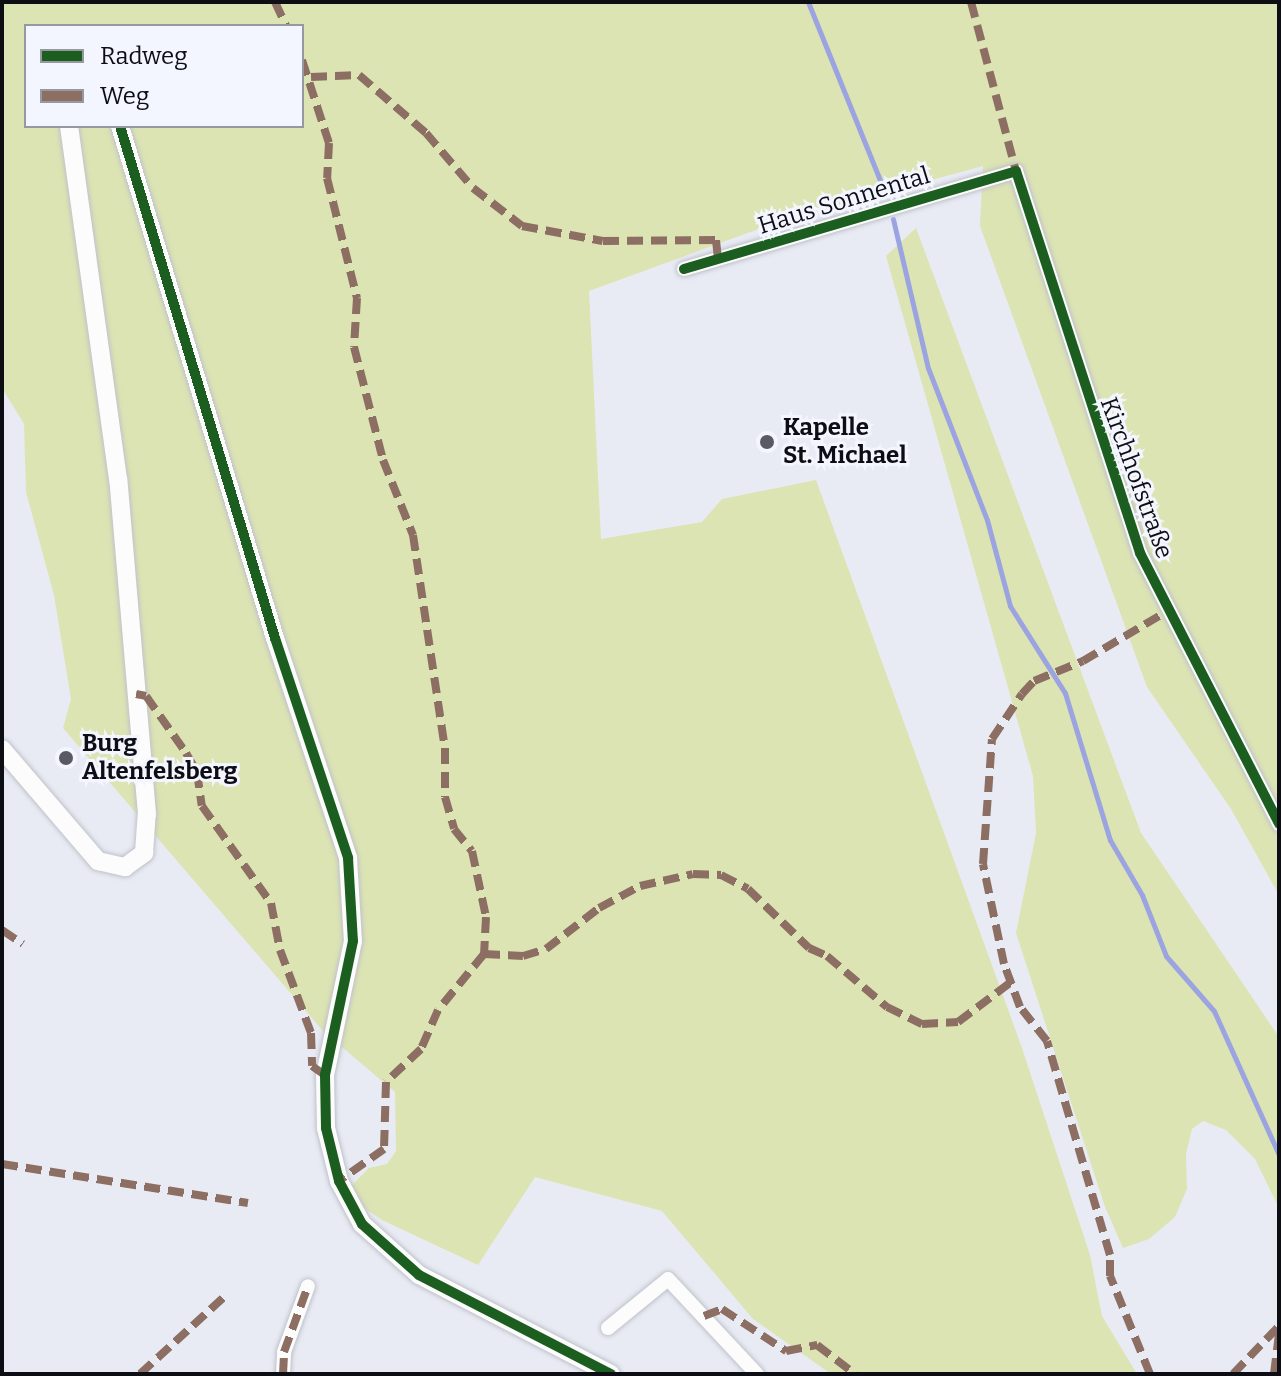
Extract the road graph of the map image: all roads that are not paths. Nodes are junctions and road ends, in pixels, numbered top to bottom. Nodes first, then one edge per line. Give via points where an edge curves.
1 (69, 128) edge
2 (121, 128) edge
3 (1016, 171) joint
4 (684, 269) dead end
5 (2, 749) edge
6 (1279, 824) edge
7 (308, 1286) dead end
8 (608, 1328) dead end
9 (283, 1374) edge
10 (611, 1374) edge
11 (757, 1374) edge

1 - 5 street via 118,479 147,814 144,853 125,867 98,861
2 - 10 street via 275,638 348,858 353,941 325,1075 326,1128 339,1181 362,1224 397,1260 446,1293
3 - 4 street, Haus Sonnental
3 - 6 street, Kirchhofstraße via 1140,553
7 - 9 street via 284,1352
8 - 11 street via 668,1279

